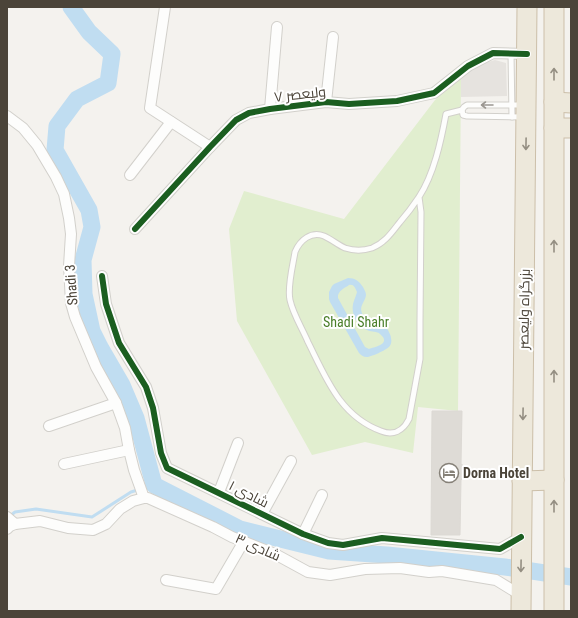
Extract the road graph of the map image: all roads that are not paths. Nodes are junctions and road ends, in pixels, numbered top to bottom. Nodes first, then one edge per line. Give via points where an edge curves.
1 (166, 7) edge
2 (527, 7) edge
3 (554, 7) edge
4 (277, 27) dead end
5 (333, 36) dead end
6 (519, 54) junction
7 (326, 102) junction
8 (562, 102) edge
9 (270, 109) junction
10 (462, 110) junction
11 (519, 111) junction
12 (7, 116) edge
13 (171, 122) junction
14 (562, 128) edge
15 (210, 147) junction
16 (130, 175) dead end
17 (419, 197) junction
18 (135, 229) dead end
19 (102, 276) dead end
20 (116, 403) junction
21 (49, 426) dead end
22 (238, 443) dead end
23 (129, 450) junction
24 (291, 461) dead end
25 (64, 464) dead end
26 (554, 480) junction
27 (522, 481) junction
28 (219, 492) junction
29 (322, 494) dead end
30 (144, 498) junction
31 (262, 514) junction
32 (10, 523) edge
33 (303, 534) junction
34 (521, 540) junction
35 (244, 541) junction
36 (166, 580) dead end
37 (521, 598) edge
38 (554, 611) edge

1 - 13 street via 150,108
2 - 6 highway, بزرگراه ولیعصر
8 -> 3 highway, بزرگراه ولیعصر
4 - 9 street
5 - 7 street
6 - 7 street, ولیعصر ۷ via 493,53 468,66 434,93 397,101 349,104
6 - 11 highway, بزرگراه ولیعصر
7 - 9 street, ولیعصر ۷
8 - 14 highway, بزرگراه ولیعصر
9 - 15 street, ولیعصر ۷ via 248,113 236,120
11 -> 10 lane via 468,105
10 - 11 lane via 463,115 467,116
10 - 17 lane via 446,114 429,177
11 -> 27 highway, بزرگراه ولیعصر
12 - 20 street, Shadi 3 via 23,128 37,145 64,194 71,234 71,303 96,367
13 - 15 street
13 - 16 street
26 -> 14 highway, بزرگراه ولیعصر
15 - 18 street, ولیعصر ۷
17 - 17 lane via 387,238 371,248 350,249 320,235 304,238 295,252 289,292 295,314 334,392 355,415 386,433 402,429 409,419 420,359
19 - 28 street, شادی ۱ via 106,304 119,343 146,386 153,408 161,453 167,468
20 - 21 street
20 - 23 street, Shadi 3 via 125,428
22 - 28 street
23 - 25 street
23 - 30 street, Shadi 3
24 - 31 street
26 - 27 highway
38 -> 26 highway, بزرگراه ولیعصر
27 - 34 highway, بزرگراه ولیعصر
28 - 31 street, شادی ۱
29 - 33 street
30 - 32 street via 133,501 106,524 92,530 68,528 40,521
30 - 35 street, شادی ۳
31 - 33 street, شادی ۱
33 - 34 street, شادی ۱ via 328,543 343,545 382,538 500,549
34 -> 37 highway, بزرگراه ولیعصر
35 - 36 street via 216,589
35 - 37 street, شادی ۳ via 308,572 330,575 365,569 400,568 442,571 496,580

